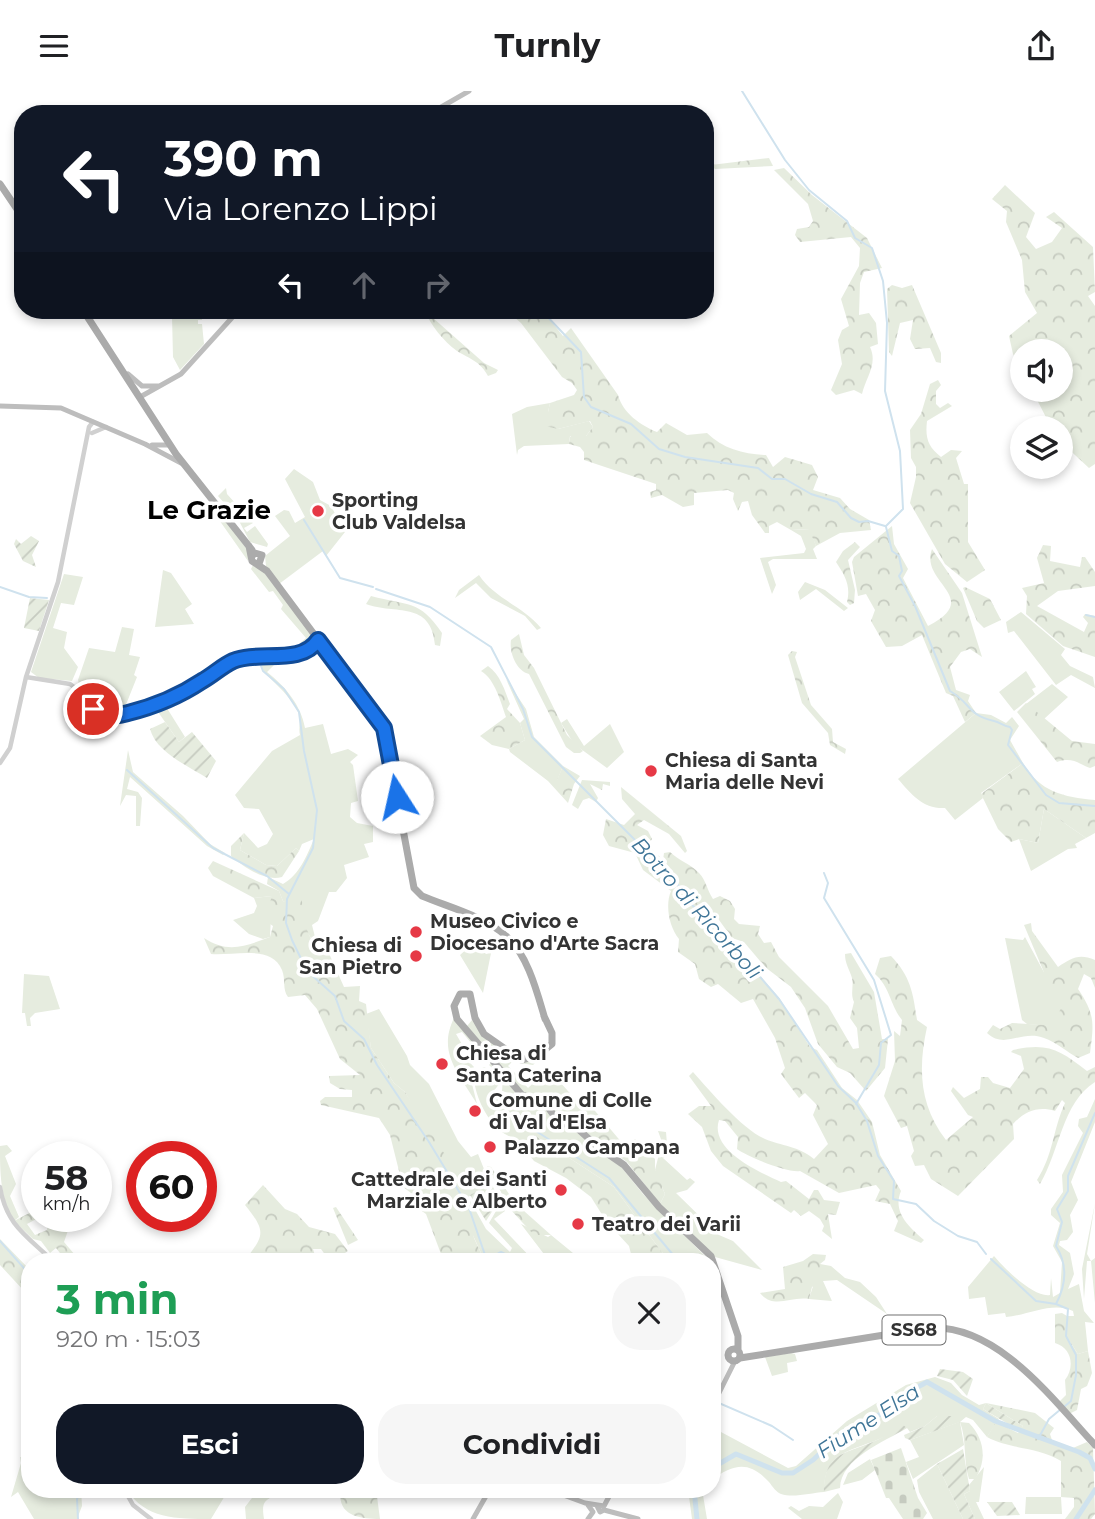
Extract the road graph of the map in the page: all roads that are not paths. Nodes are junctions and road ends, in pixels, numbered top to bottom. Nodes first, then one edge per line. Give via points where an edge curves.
1 (469, 91) edge
2 (445, 105) edge
3 (0, 184) edge
4 (14, 205) edge
5 (89, 319) edge
6 (231, 319) edge
7 (107, 347) junction
8 (151, 390) junction
9 (140, 397) junction
10 (0, 406) edge
11 (81, 417) junction
12 (153, 418) junction
13 (94, 422) junction
14 (106, 427) junction
15 (160, 429) junction
16 (90, 432) junction
17 (145, 444) junction
18 (155, 445) junction
19 (170, 445) junction
20 (161, 451) junction
21 (184, 465) junction
22 (321, 643) junction
23 (26, 677) junction
24 (0, 763) edge
25 (0, 1187) edge
26 (45, 1253) edge
27 (708, 1253) edge
28 (721, 1285) edge
29 (736, 1356) junction
30 (721, 1388) edge
31 (1095, 1445) edge
32 (129, 1498) edge
33 (484, 1498) edge
34 (571, 1498) edge
35 (608, 1498) edge
36 (585, 1503) junction
37 (603, 1507) junction
38 (151, 1519) edge
39 (473, 1519) edge
40 (590, 1519) edge
41 (638, 1519) edge

1 - 2 main road
3 - 4 main road
5 - 7 main road
6 - 8 main road via 191,364
7 - 8 main road via 131,379
7 - 9 main road
8 - 9 main road
8 - 12 main road via 148,405
9 - 12 main road
10 - 11 main road via 52,407
11 - 13 main road
11 - 16 street
12 - 15 main road
13 - 14 main road
13 - 16 street
14 - 16 street
14 - 17 main road
15 - 18 main road via 161,439
15 - 19 main road
16 - 23 street via 58,582
17 - 18 main road
17 - 20 main road
18 - 19 main road
19 - 20 main road
19 - 21 main road
20 - 21 main road
21 - 22 main road via 249,547 252,561 260,562
22 - 23 street via 276,657 244,657 166,702 112,716 97,713 70,684
22 - 27 main road via 386,732 417,892 506,936 524,961 553,1042 540,1055 514,1058 485,1035 475,1018 472,997 461,993 455,1001 455,1014 524,1097 544,1102 558,1121 579,1129 624,1164 659,1207
23 - 24 street via 10,748
25 - 26 street via 6,1215
28 - 29 main road via 738,1336
29 - 30 main road
29 - 31 main road, SS68 via 926,1328 950,1329 1001,1350
32 - 38 street
33 - 39 main road
34 - 36 main road
35 - 37 main road
36 - 37 main road
36 - 40 main road via 593,1510
37 - 40 main road
37 - 41 main road

